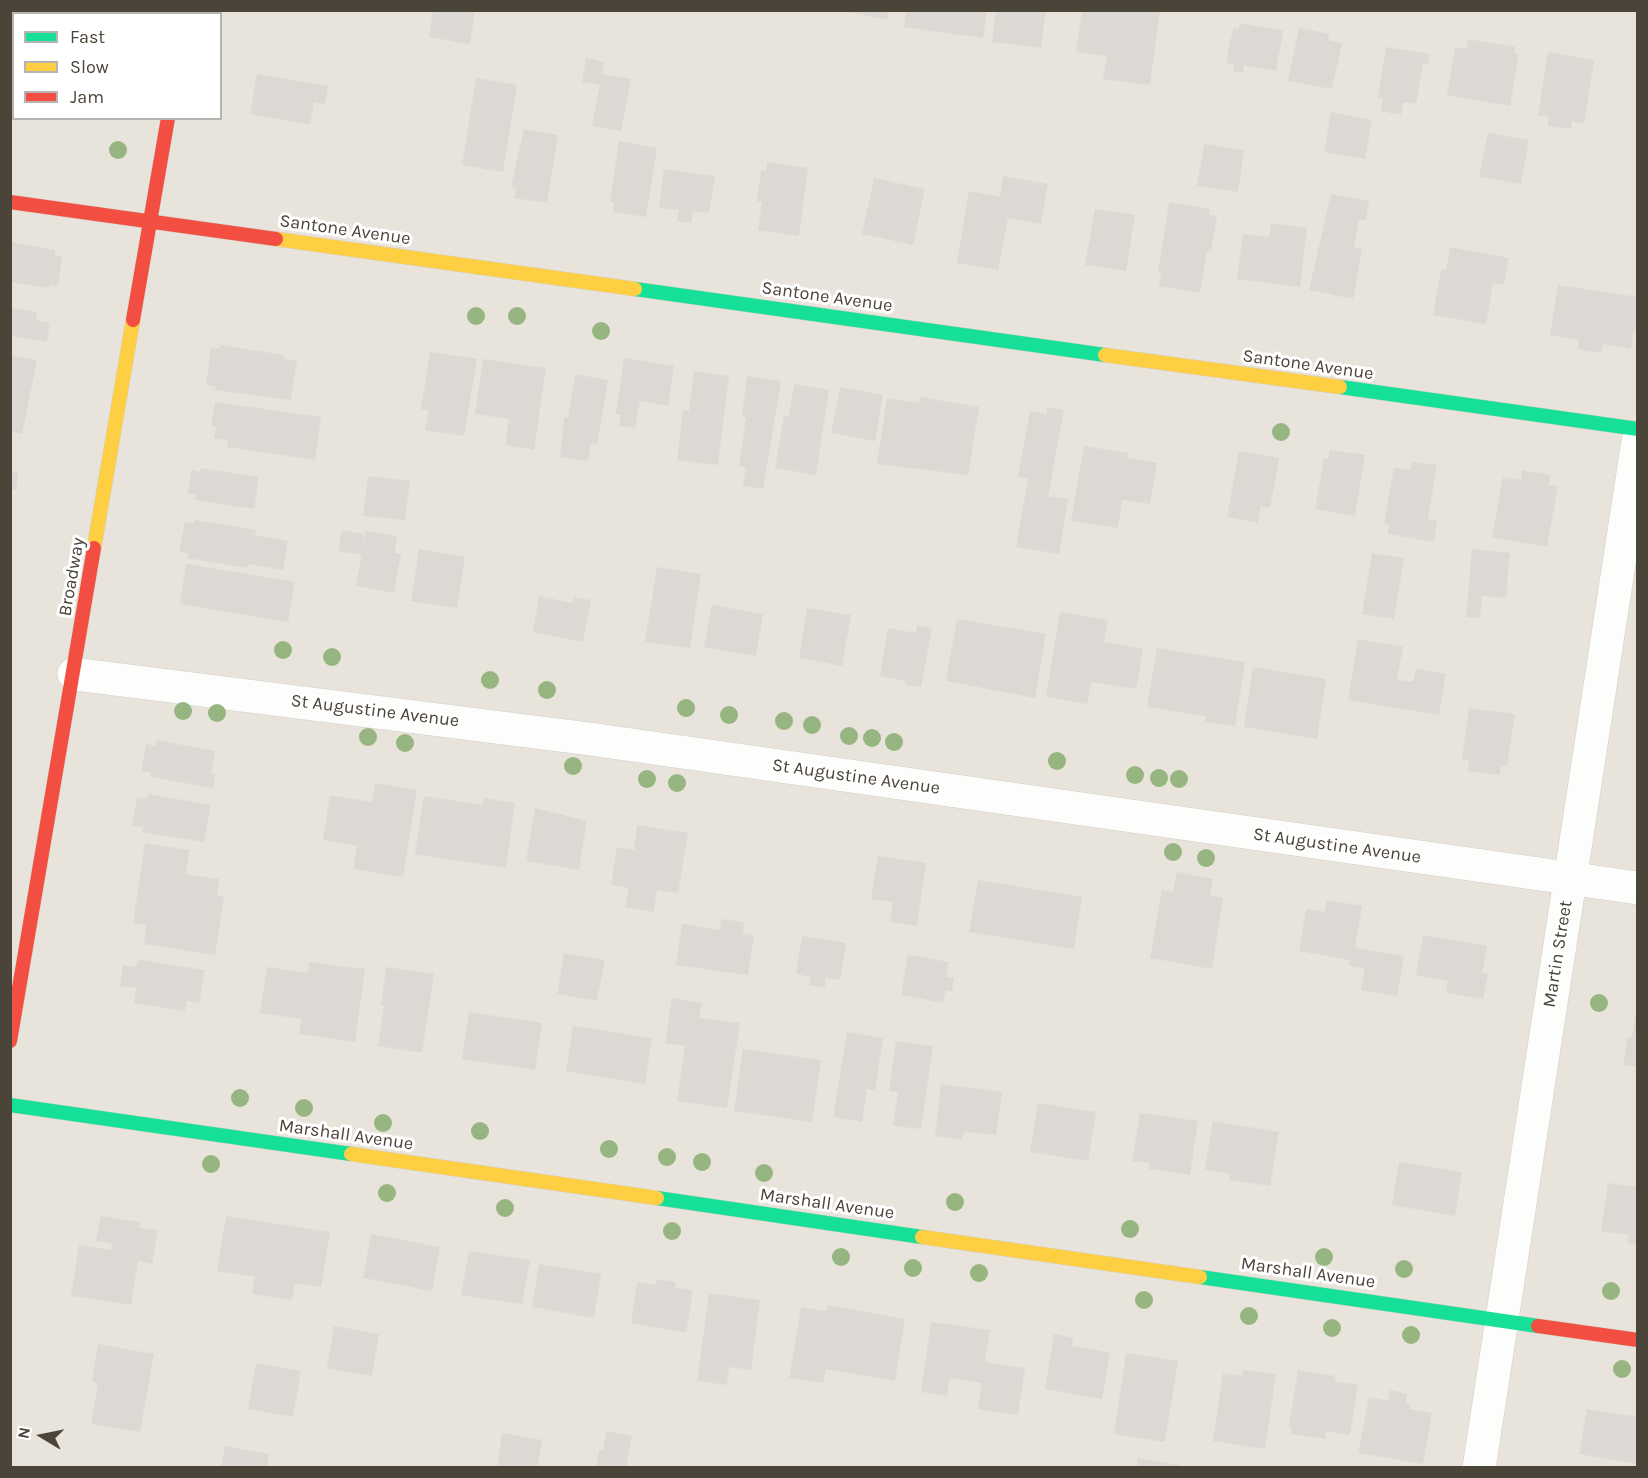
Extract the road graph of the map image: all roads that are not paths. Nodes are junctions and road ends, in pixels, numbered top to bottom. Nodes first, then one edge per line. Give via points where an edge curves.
1 (168, 120) edge
2 (10, 202) edge
3 (150, 221) junction
4 (1638, 429) edge
5 (1638, 441) edge
6 (74, 674) junction
7 (1570, 879) junction
8 (1638, 888) edge
9 (10, 1041) edge
10 (10, 1106) edge
11 (1502, 1319) junction
12 (1638, 1340) edge
13 (1479, 1467) edge

1 - 3 street, Broadway
2 - 3 street, Santone Avenue
3 - 4 street, Santone Avenue
3 - 6 street, Broadway
5 - 7 street, Martin Street
6 - 7 street, St Augustine Avenue via 590,739
6 - 9 street, Broadway
7 - 8 street, St Augustine Avenue
7 - 11 street, Martin Street
10 - 11 street, Marshall Avenue
11 - 12 street, Marshall Avenue
11 - 13 street, Martin Street

